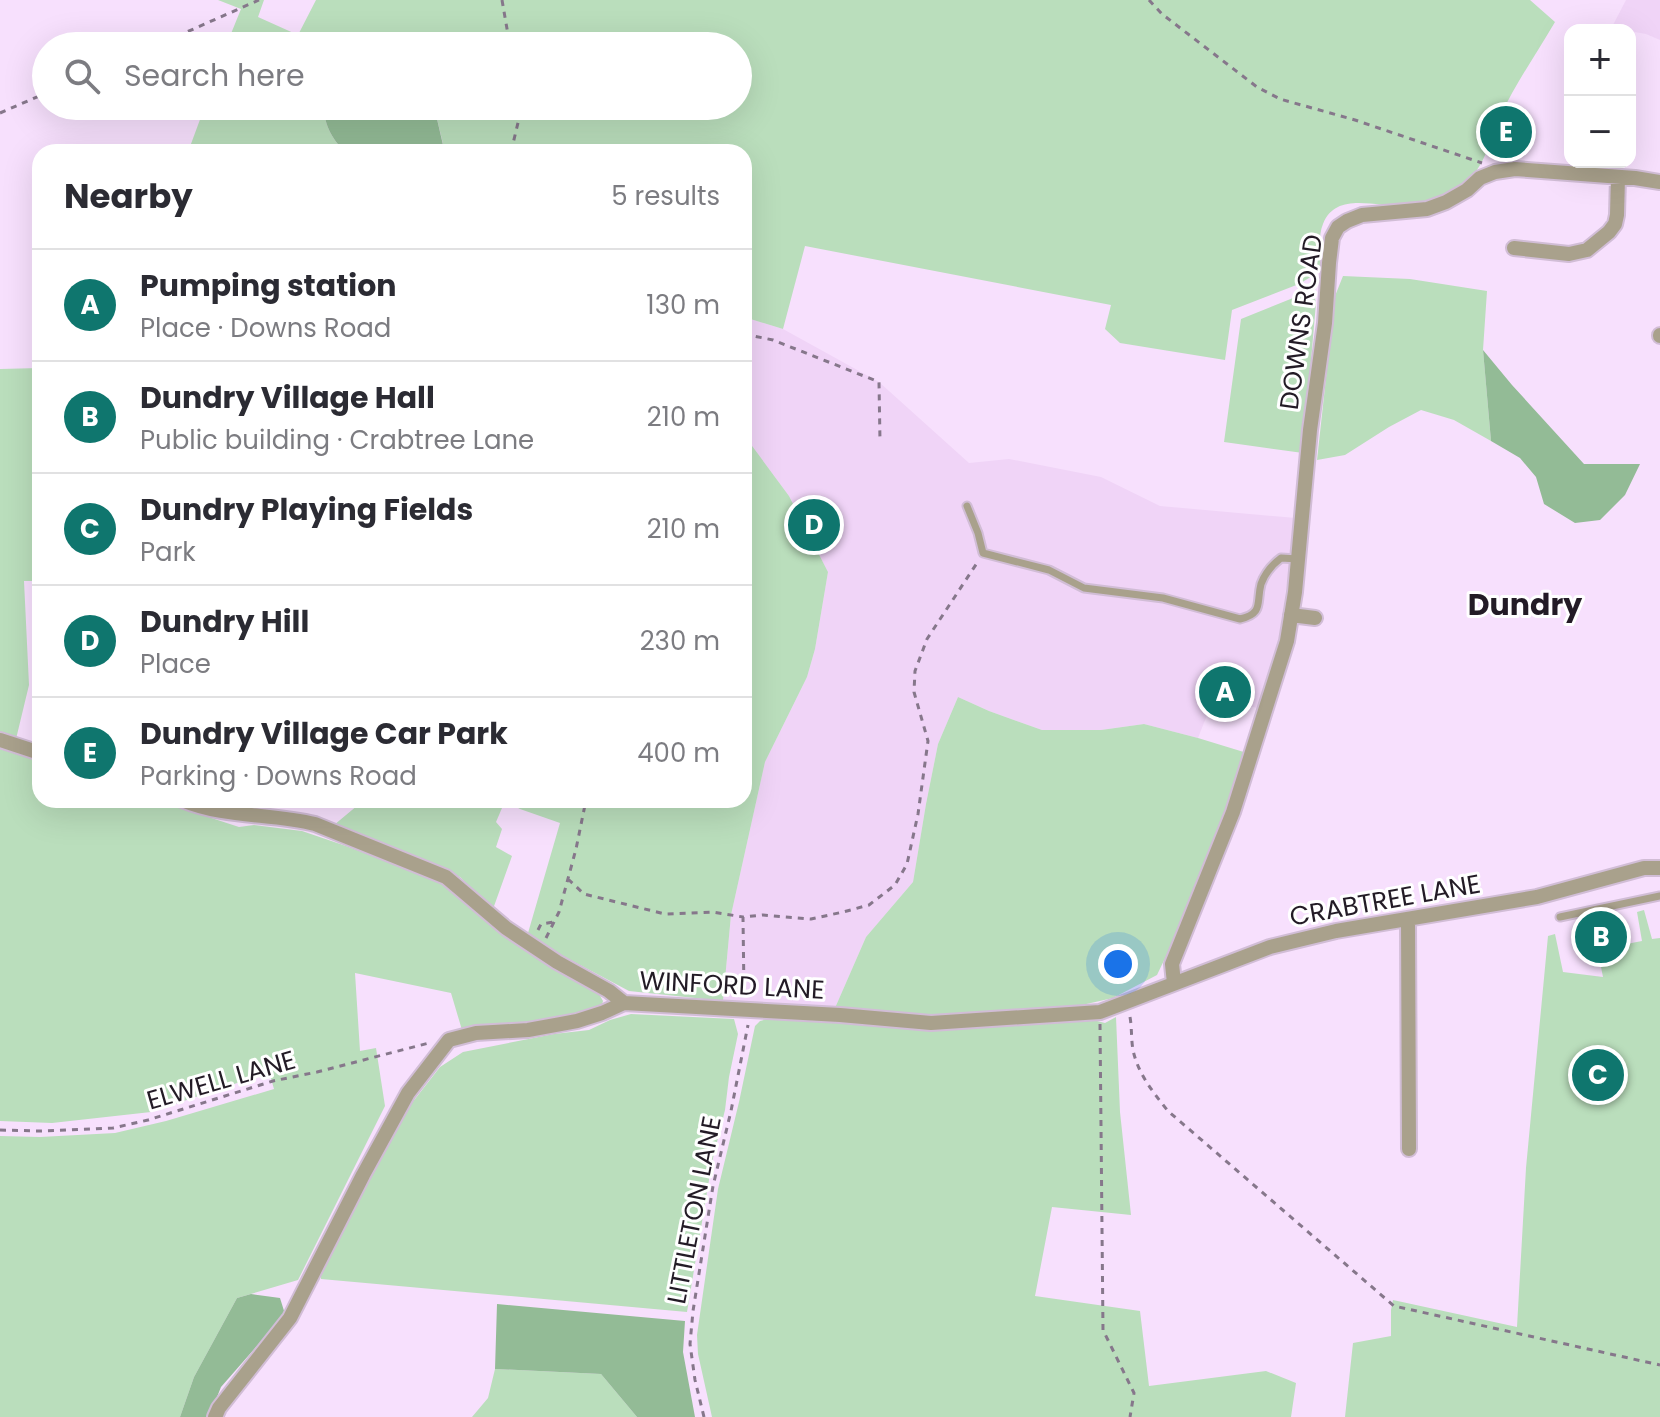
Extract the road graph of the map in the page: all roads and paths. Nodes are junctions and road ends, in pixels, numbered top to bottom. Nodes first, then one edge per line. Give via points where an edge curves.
1 (247, 0) edge
2 (259, 0) edge
3 (502, 0) edge
4 (1149, 0) edge
5 (252, 3) junction
6 (187, 32) edge
7 (508, 32) edge
8 (32, 99) edge
9 (0, 113) edge
10 (519, 120) edge
11 (513, 144) edge
12 (1495, 172) junction
13 (1618, 177) junction
14 (1660, 182) edge
15 (1514, 248) dead end
16 (752, 336) edge
17 (880, 441) dead end
18 (967, 506) dead end
19 (983, 553) junction
20 (1298, 559) junction
21 (1291, 615) junction
22 (1315, 618) dead end
23 (0, 740) edge
24 (32, 750) edge
25 (206, 808) edge
26 (584, 808) edge
27 (1660, 868) edge
28 (568, 879) junction
29 (1660, 896) edge
30 (743, 917) junction
31 (1560, 917) dead end
32 (1408, 919) junction
33 (554, 922) junction
34 (537, 947) junction
35 (1174, 983) junction
36 (1125, 1002) junction
37 (624, 1003) junction
38 (748, 1010) junction
39 (1100, 1012) junction
40 (449, 1040) junction
41 (0, 1130) edge
42 (1409, 1149) dead end
43 (1660, 1365) edge
44 (215, 1417) edge
45 (704, 1417) edge
46 (1130, 1417) edge

1 - 5 path
2 - 5 path
3 - 7 path
4 - 12 path via 1257,87 1280,99 1355,120
5 - 6 path
8 - 9 path
10 - 11 path
12 - 13 street
12 - 20 street, DOWNS ROAD via 1427,209 1347,221 1332,238
13 - 14 street
13 - 15 street via 1615,224 1587,250 1569,254
16 - 17 path via 879,382
18 - 19 lane
19 - 20 lane via 1049,570 1084,588 1163,598 1240,619 1256,612 1262,583 1275,563
19 - 30 path via 927,639 915,671 914,692 928,741 913,839 895,885 869,905 811,919
20 - 21 street, DOWNS ROAD
21 - 22 street
21 - 35 street, DOWNS ROAD via 1274,687 1233,812 1172,964
23 - 24 street
25 - 34 street via 293,818 356,839 446,877
26 - 28 path
27 - 32 street, CRABTREE LANE via 1537,897
28 - 30 path via 584,894 665,914
28 - 33 path
29 - 31 lane
30 - 38 path, LITTLETON LANE
32 - 35 street, CRABTREE LANE via 1270,947
32 - 42 street
33 - 34 path
33 - 34 path via 541,924
34 - 37 street
35 - 36 street, CRABTREE LANE
36 - 39 street, WINFORD LANE
36 - 43 path via 1140,1070 1168,1111 1394,1306
37 - 38 street, WINFORD LANE
37 - 40 street, WINFORD LANE via 577,1021
38 - 39 street, WINFORD LANE via 931,1023
38 - 45 path, LITTLETON LANE via 693,1311 690,1344
39 - 46 path via 1103,1330 1134,1393
40 - 41 path, ELWELL LANE via 273,1081 113,1128
40 - 44 street via 408,1093 290,1318

